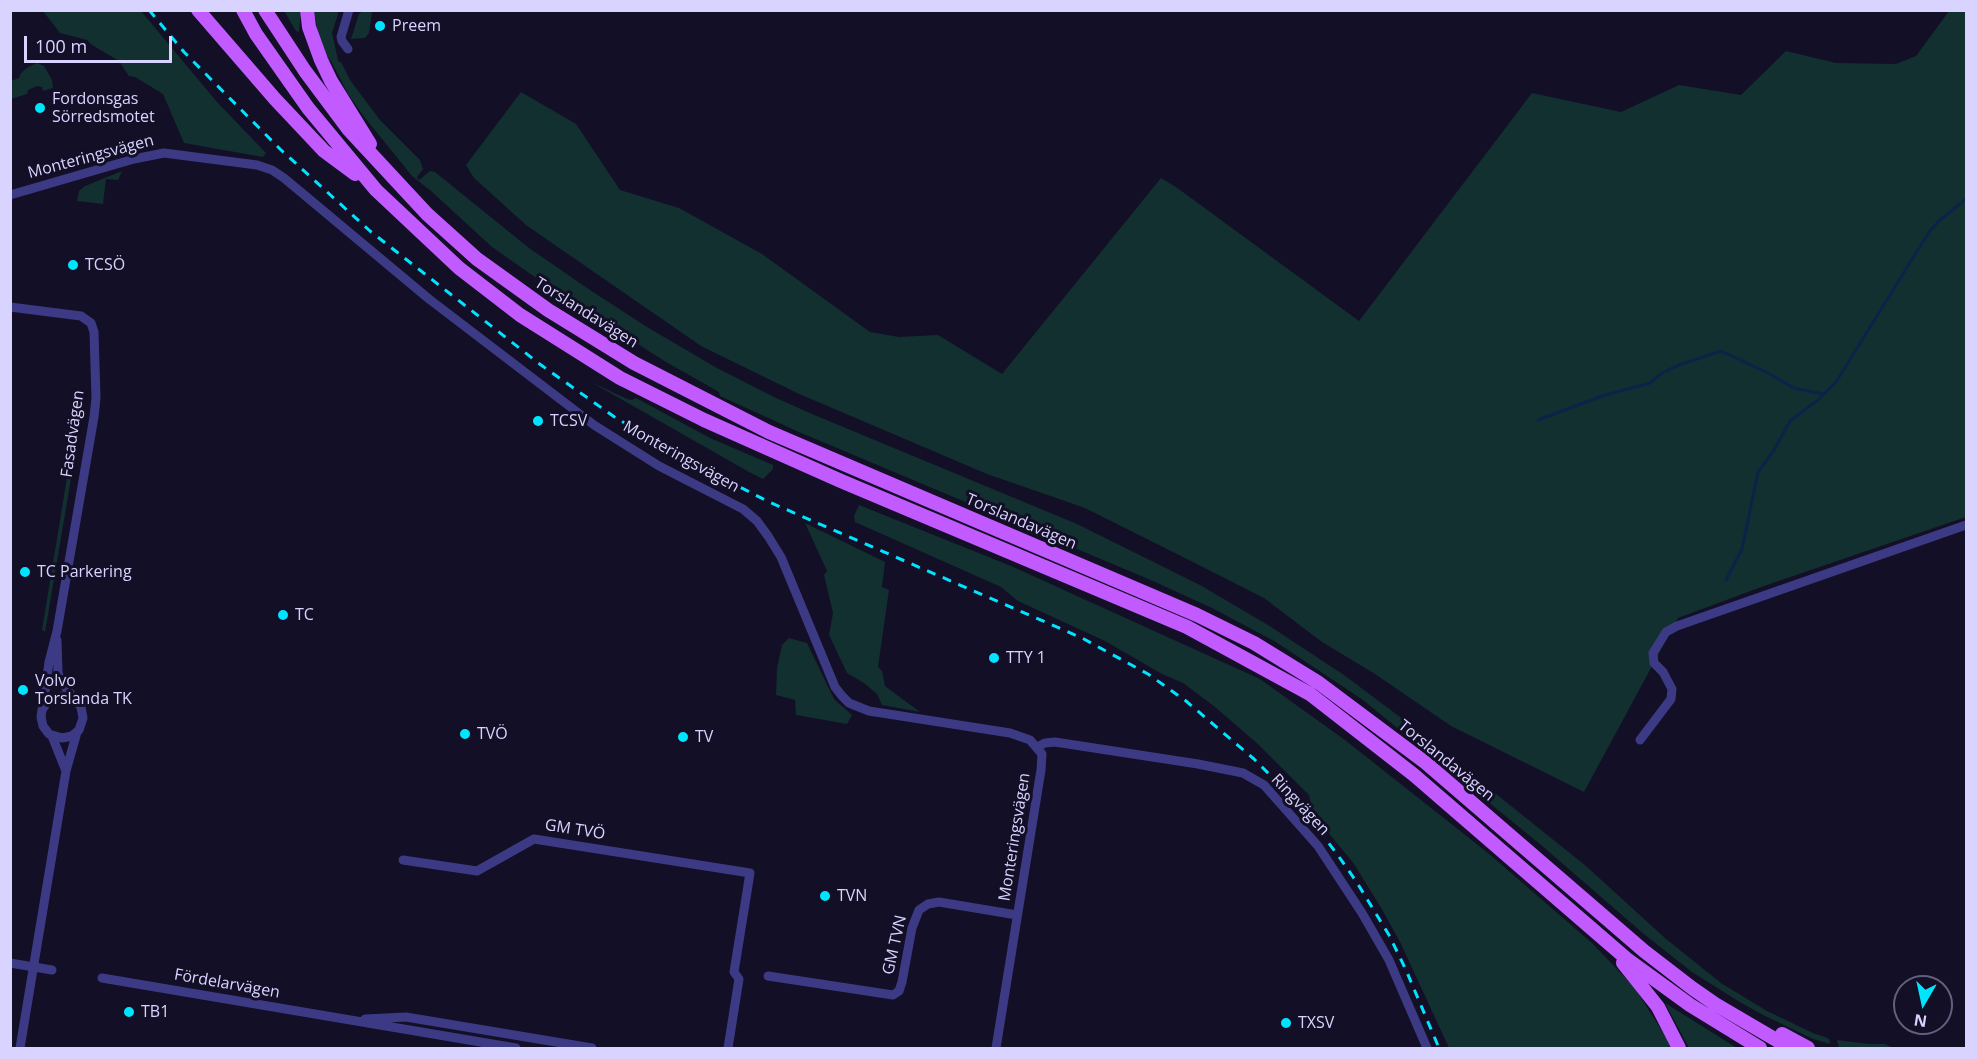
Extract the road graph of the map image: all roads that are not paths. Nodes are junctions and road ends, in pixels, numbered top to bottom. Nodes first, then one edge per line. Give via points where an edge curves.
1 (243, 10) edge
2 (265, 10) edge
3 (307, 10) edge
4 (349, 10) edge
5 (200, 13) edge
6 (348, 49) dead end
7 (389, 173) junction
8 (376, 190) junction
9 (10, 195) edge
10 (10, 307) edge
11 (1966, 525) edge
12 (57, 631) junction
13 (77, 701) junction
14 (43, 707) junction
15 (77, 732) junction
16 (52, 736) junction
17 (1640, 740) dead end
18 (1037, 747) junction
19 (66, 771) junction
20 (403, 860) dead end
21 (1017, 915) junction
22 (1582, 919) junction
23 (1644, 951) junction
24 (10, 963) edge
25 (34, 968) junction
26 (52, 970) dead end
27 (768, 976) dead end
28 (102, 978) dead end
29 (347, 1020) junction
30 (470, 1029) junction
31 (467, 1045) edge
32 (20, 1048) edge
33 (516, 1048) edge
34 (592, 1048) edge
35 (728, 1048) edge
36 (996, 1048) edge
37 (1427, 1048) edge
38 (1679, 1048) edge
39 (1760, 1048) edge
40 (1790, 1048) edge
41 (1808, 1048) edge

1 - 8 main road, Torslandavägen via 308,108
2 - 7 main road, Torslandavägen via 349,129
3 - 7 main road via 309,27 331,81
4 - 6 street via 341,37
5 - 8 main road via 324,151
7 - 23 main road, Torslandavägen via 477,259 566,322 660,377 779,437 1197,615 1254,643 1319,683 1426,763
8 - 22 main road, Torslandavägen via 479,284 520,315 620,378 759,446 1187,627 1310,694 1414,775
9 - 18 street, Monteringsvägen via 164,153 272,170 429,299 594,425 757,521 781,557 835,687 849,703 876,712 1020,736
10 - 12 street, Fasadvägen via 81,316 91,323 94,332 94,417
11 - 17 street via 1666,632 1653,653 1654,663 1672,689 1671,699
12 - 13 street, Fasadvägen via 58,673
12 - 14 street, Fasadvägen
13 - 14 street via 58,696
13 - 15 street via 83,715
14 - 16 street, Fasadvägen via 42,723
15 - 16 street via 65,738
15 - 19 street
16 - 19 street, Fasadvägen
18 - 21 street, Monteringsvägen via 1042,754 1041,770
18 - 37 street, Ringvägen via 1055,742 1198,764 1243,773 1264,785 1318,846 1362,913 1389,960
19 - 25 street
20 - 35 street, GM TVÖ via 477,871 534,839 750,873 734,972 739,979
21 - 27 street, GM TVN via 939,902 928,904 919,910 912,928 903,982 893,995
21 - 36 street, Monteringsvägen
22 - 38 main road via 1644,988
22 - 39 main road, Torslandavägen via 1660,984
23 - 40 main road, Torslandavägen via 1714,1004
23 - 41 main road
24 - 25 street
25 - 26 street
25 - 32 street
28 - 29 street, Fördelarvägen
29 - 30 street, Fördelarvägen via 406,1017
29 - 31 street, Fördelarvägen
30 - 31 street
30 - 34 street, Fördelarvägen
31 - 33 street, Fördelarvägen

